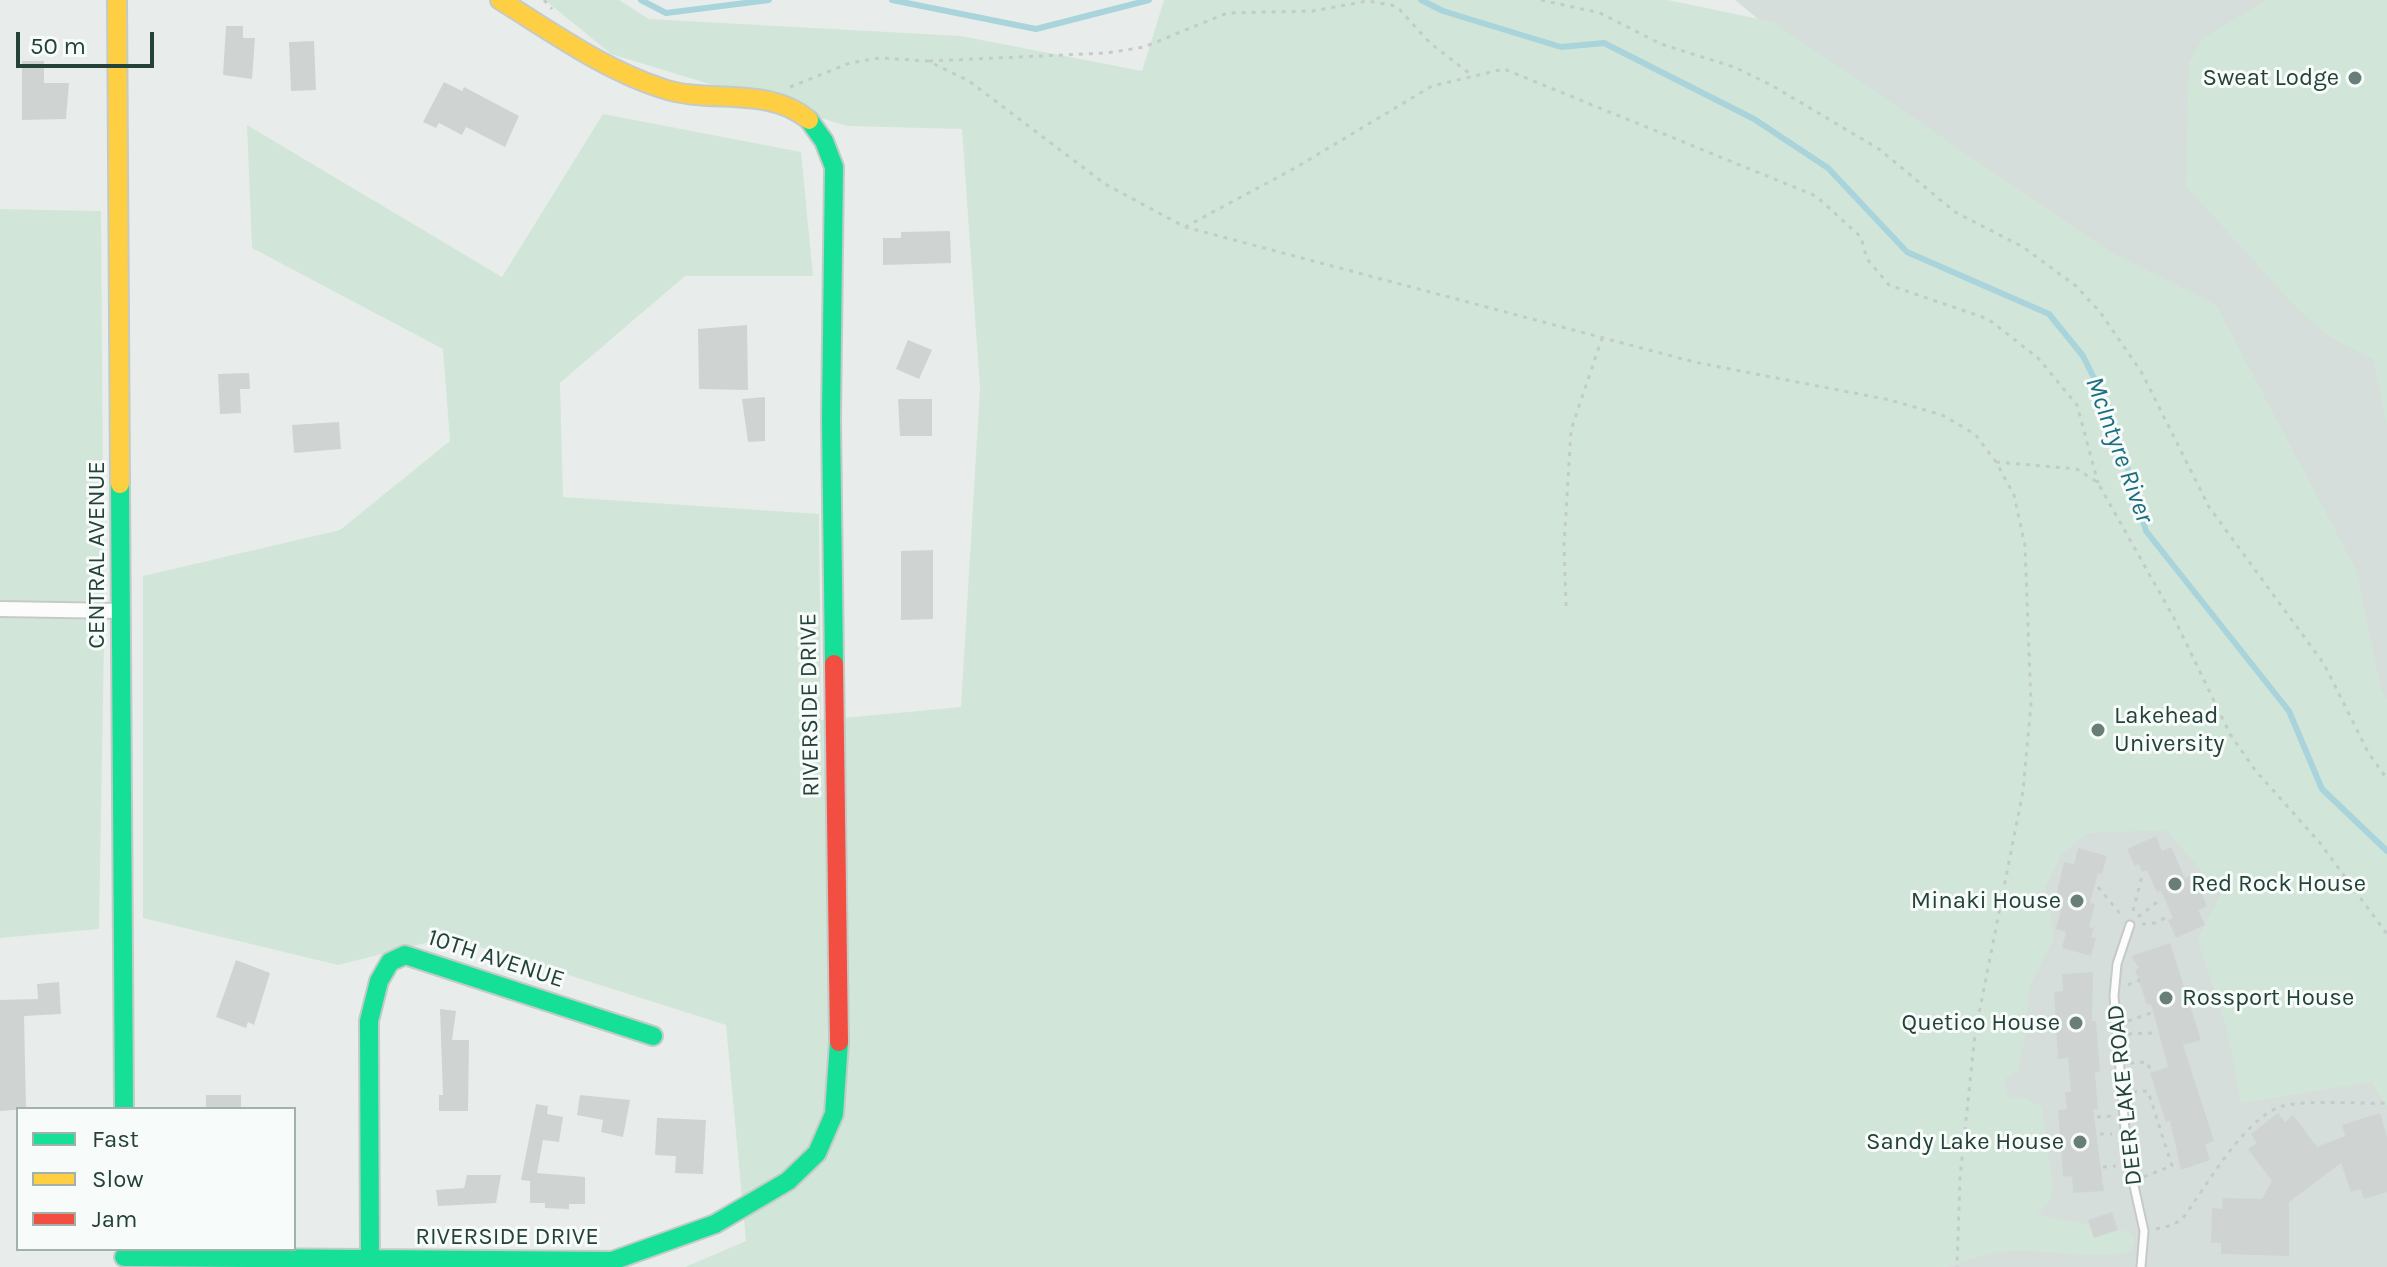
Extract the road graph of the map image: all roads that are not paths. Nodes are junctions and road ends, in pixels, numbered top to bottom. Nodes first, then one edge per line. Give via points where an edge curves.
1 (117, 0) edge
2 (500, 0) edge
3 (0, 609) edge
4 (122, 611) junction
5 (2130, 925) road end
6 (653, 1036) dead end
7 (124, 1107) edge
8 (124, 1258) edge
9 (370, 1264) edge
10 (2141, 1267) edge

1 - 4 street, CENTRAL AVENUE
2 - 9 street, RIVERSIDE DRIVE via 609,66 651,84 691,96 761,100 792,108 821,131 834,167 831,419 839,1071 834,1114 817,1153 788,1181 715,1224 612,1261
3 - 4 street
4 - 7 street, CENTRAL AVENUE
5 - 10 lane, DEER LAKE ROAD via 2117,964 2116,1029 2132,1181 2144,1231
6 - 9 street, 10TH AVENUE via 405,955 390,962 369,1021
8 - 9 street, RIVERSIDE DRIVE

